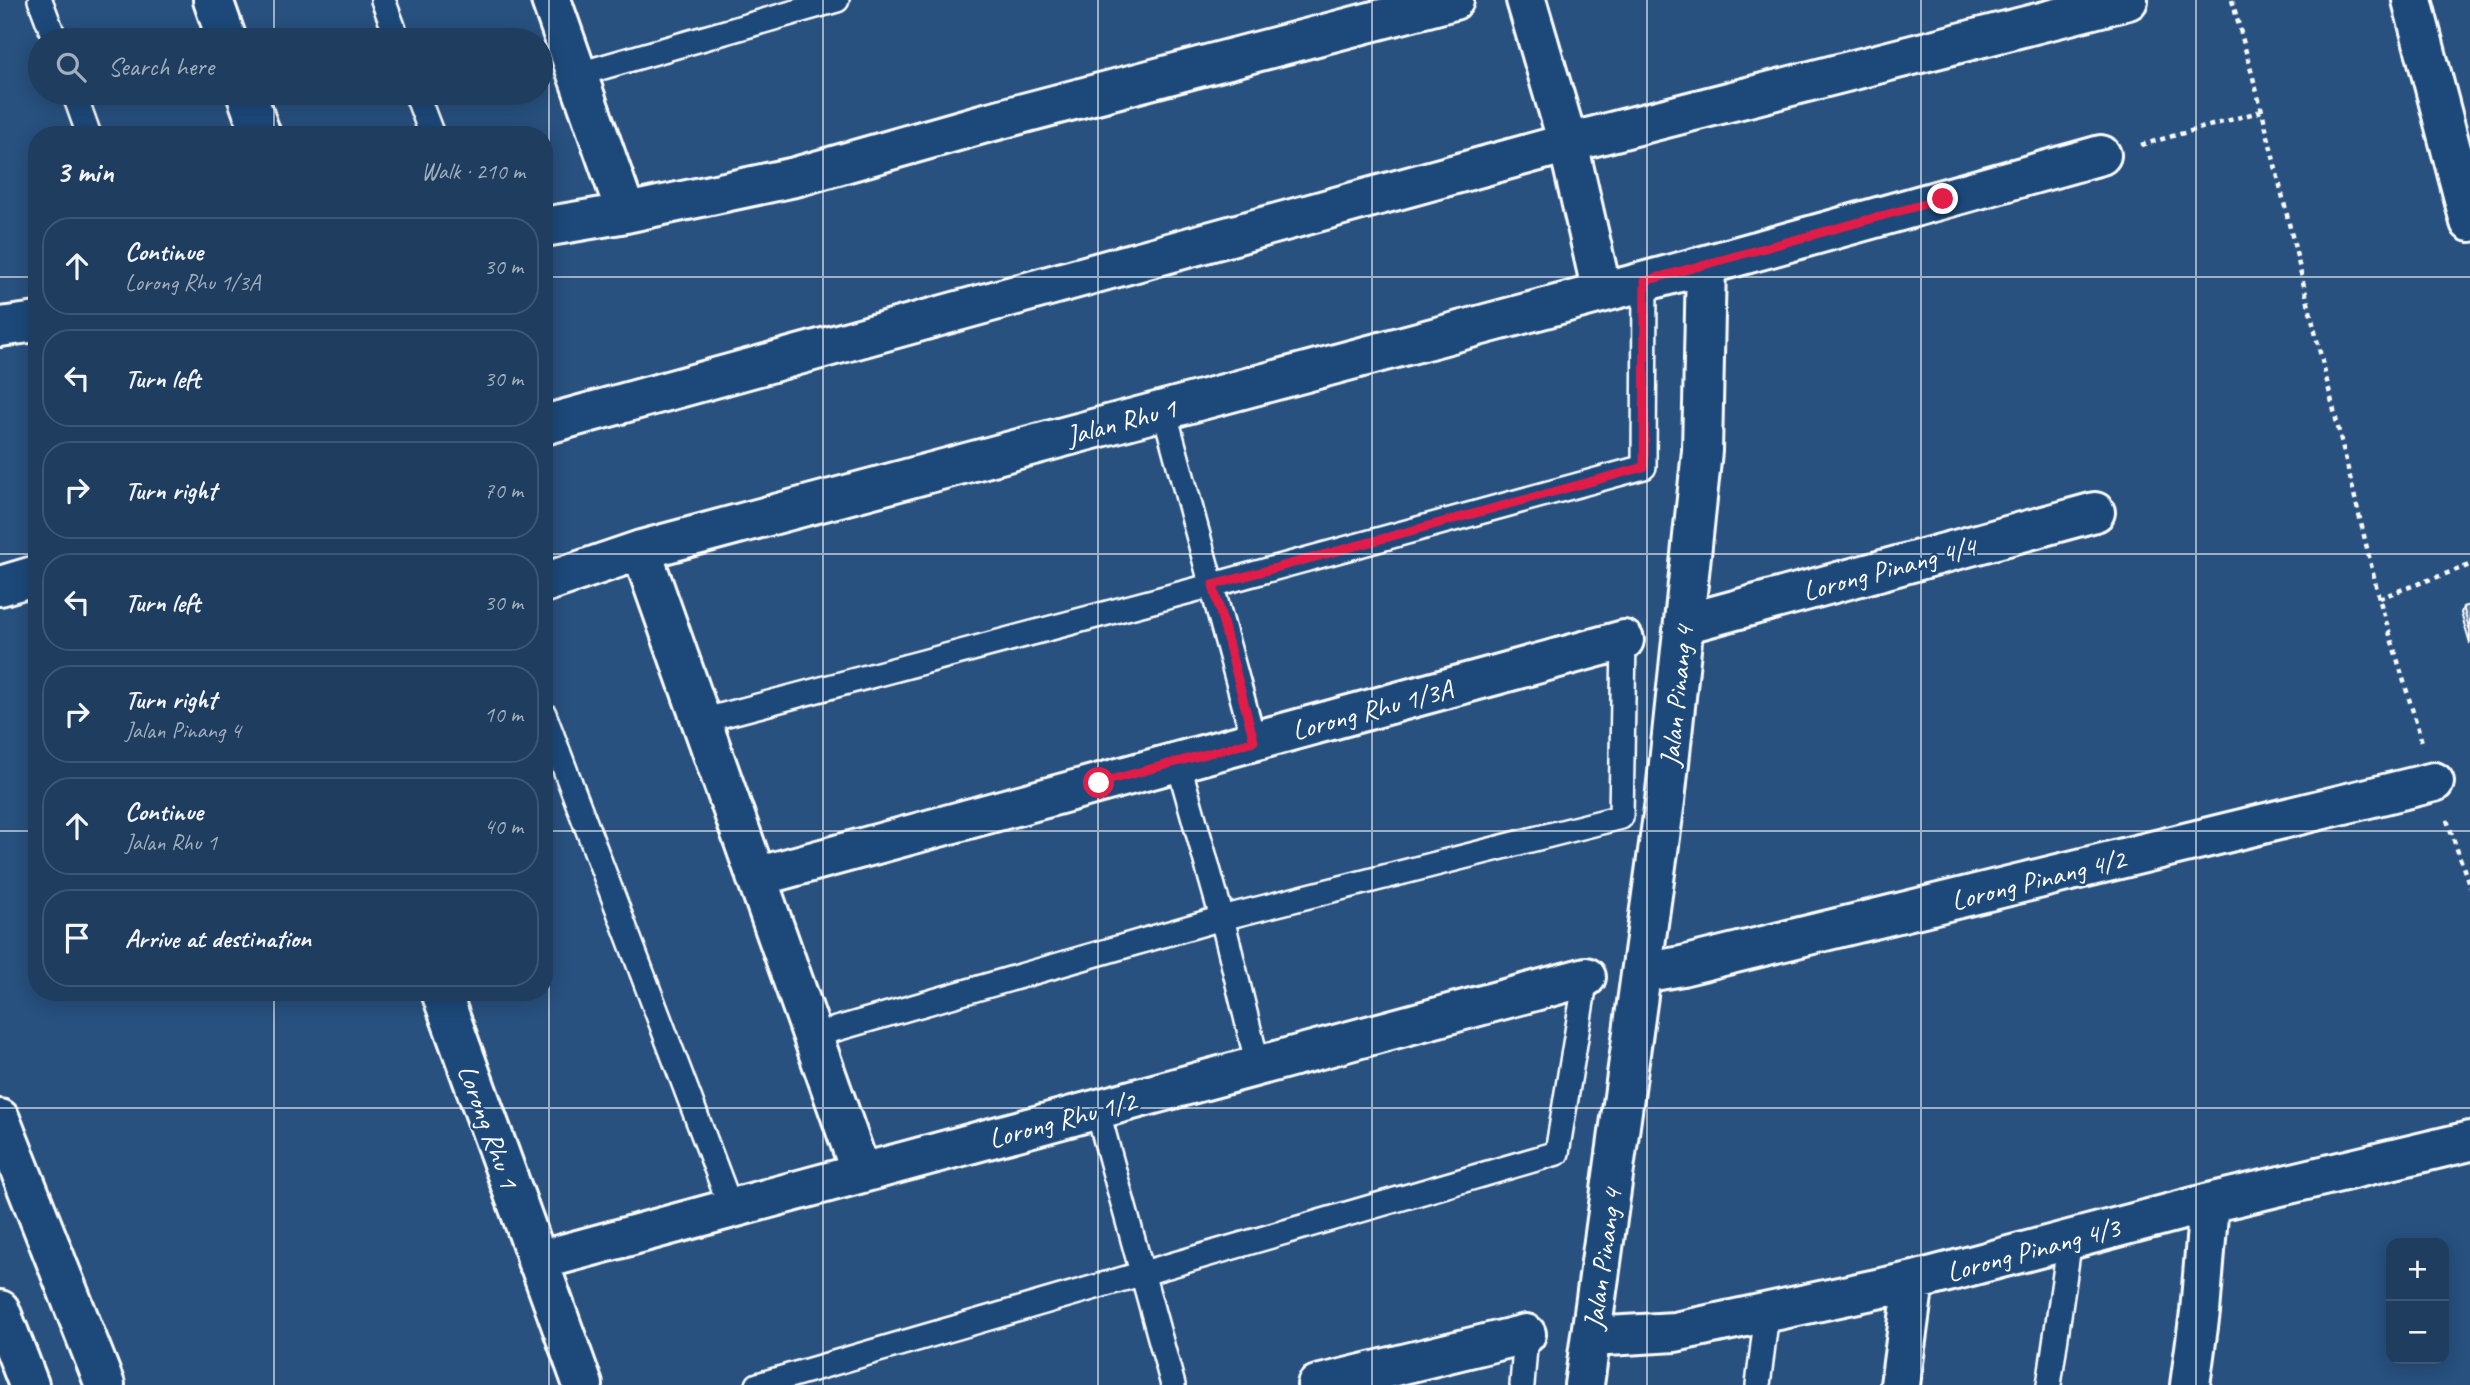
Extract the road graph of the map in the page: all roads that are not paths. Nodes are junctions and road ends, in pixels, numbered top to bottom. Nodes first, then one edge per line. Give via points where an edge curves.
1 (40, 0) edge
2 (213, 0) edge
3 (383, 0) edge
4 (551, 0) edge
5 (837, 0) edge
6 (1526, 0) edge
7 (2128, 0) edge
8 (2412, 0) edge
9 (1442, 1) edge
10 (50, 28) edge
11 (223, 28) edge
12 (394, 28) edge
13 (579, 74) junction
14 (78, 105) edge
15 (250, 105) edge
16 (421, 105) edge
17 (86, 126) edge
18 (258, 126) edge
19 (429, 126) edge
20 (1568, 142) junction
21 (2101, 155) road end
22 (626, 213) junction
23 (2470, 222) edge
24 (553, 225) edge
25 (1706, 265) junction
26 (1645, 281) junction
27 (1602, 292) junction
28 (28, 323) edge
29 (0, 327) edge
30 (1164, 410) junction
31 (553, 423) edge
32 (2095, 512) dead end
33 (640, 550) junction
34 (28, 578) edge
35 (553, 580) edge
36 (1213, 585) junction
37 (0, 586) edge
38 (1684, 624) junction
39 (1624, 640) joint
40 (701, 721) junction
41 (553, 738) edge
42 (1254, 741) junction
43 (1178, 762) junction
44 (2434, 782) road end
45 (756, 877) junction
46 (1223, 918) junction
47 (1642, 973) junction
48 (1586, 977) joint
49 (444, 1001) edge
50 (812, 1036) junction
51 (1258, 1066) junction
52 (1097, 1109) junction
53 (0, 1119) edge
54 (2470, 1141) edge
55 (860, 1173) junction
56 (2209, 1203) junction
57 (731, 1209) junction
58 (2070, 1239) junction
59 (537, 1261) junction
60 (1142, 1273) junction
61 (1914, 1281) junction
62 (0, 1310) edge
63 (1767, 1313) junction
64 (1525, 1334) joint
65 (1591, 1337) junction
66 (29, 1385) edge
67 (105, 1385) edge
68 (583, 1385) edge
69 (758, 1385) edge
70 (1173, 1385) edge
71 (1317, 1385) edge
72 (1522, 1385) edge
73 (1584, 1385) edge
74 (1758, 1385) edge
75 (1900, 1385) edge
76 (2049, 1385) edge
77 (2190, 1385) edge

1 - 10 lane
2 - 11 main road
3 - 12 lane
4 - 13 main road
5 - 13 lane
6 - 20 main road
7 - 20 main road
8 - 23 main road
9 - 22 main road via 795,177
13 - 22 main road
14 - 17 lane
15 - 18 main road
16 - 19 lane
20 - 27 main road
20 - 31 main road
21 - 25 main road
22 - 24 main road
25 - 26 main road
25 - 38 main road, Jalan Pinang 4 via 1702,451
26 - 27 main road
26 - 36 lane via 1644,467
27 - 30 main road, Jalan Rhu 1
28 - 29 main road
30 - 33 main road, Jalan Rhu 1
30 - 36 lane
32 - 38 main road, Lorong Pinang 4/4
33 - 35 main road
33 - 40 main road
34 - 37 main road
36 - 40 lane
36 - 42 lane
38 - 47 main road, Jalan Pinang 4
39 - 42 main road, Lorong Rhu 1/3A
39 - 46 lane via 1621,817
40 - 45 main road
41 - 57 lane
42 - 43 main road, Lorong Rhu 1/3A
43 - 45 main road, Lorong Rhu 1/3A
43 - 46 lane
44 - 47 main road, Lorong Pinang 4/2
45 - 50 main road
46 - 50 lane
46 - 51 lane
47 - 65 main road, Jalan Pinang 4
48 - 51 main road, Lorong Rhu 1/2
48 - 60 lane via 1557,1153
49 - 59 main road, Lorong Rhu 1
50 - 55 main road
51 - 52 main road, Lorong Rhu 1/2
52 - 55 main road, Lorong Rhu 1/2
52 - 60 lane
53 - 67 main road
54 - 56 main road, Lorong Pinang 4/3
55 - 57 main road, Lorong Rhu 1/2
56 - 58 main road, Lorong Pinang 4/3
56 - 77 main road
57 - 59 main road, Lorong Rhu 1/2
58 - 61 main road, Lorong Pinang 4/3
58 - 76 lane
59 - 68 main road, Lorong Rhu 1
60 - 69 lane
60 - 70 lane
61 - 63 main road, Lorong Pinang 4/3
61 - 75 main road
62 - 66 main road
63 - 65 main road, Lorong Pinang 4/3 via 1675,1332
63 - 74 lane
64 - 71 main road
64 - 72 lane
65 - 73 main road, Jalan Pinang 4

